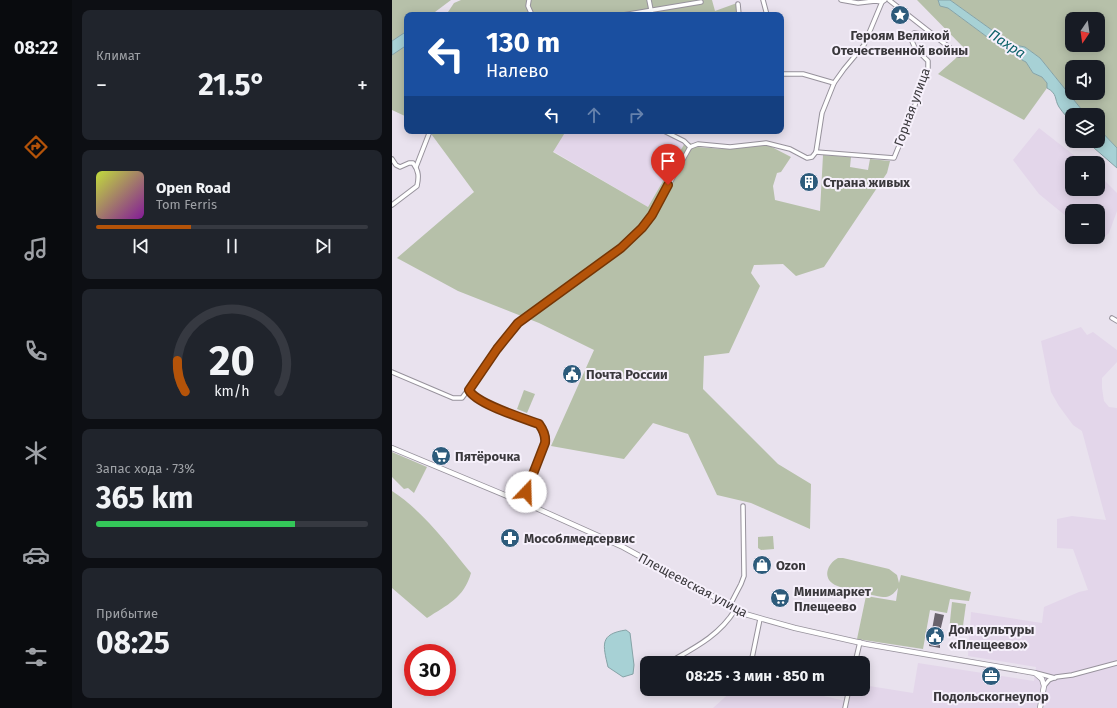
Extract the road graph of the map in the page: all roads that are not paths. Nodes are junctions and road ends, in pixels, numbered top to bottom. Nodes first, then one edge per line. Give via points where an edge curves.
1 (529, 0) edge
2 (649, 0) edge
3 (763, 0) edge
4 (841, 0) edge
5 (889, 0) edge
6 (883, 1) edge
7 (701, 2) dead end
8 (738, 4) dead end
9 (531, 12) edge
10 (651, 12) edge
11 (656, 12) edge
12 (739, 12) edge
13 (766, 12) edge
14 (932, 34) junction
15 (959, 55) dead end
16 (784, 74) edge
17 (834, 83) junction
18 (429, 134) edge
19 (670, 134) edge
20 (690, 147) junction
21 (816, 152) junction
22 (392, 159) edge
23 (416, 167) junction
24 (392, 205) edge
25 (1112, 318) dead end
26 (1117, 322) edge
27 (392, 372) edge
28 (469, 390) junction
29 (392, 448) edge
30 (522, 502) junction
31 (743, 506) dead end
32 (729, 606) junction
33 (735, 610) junction
34 (760, 619) junction
35 (860, 642) junction
36 (681, 656) edge
37 (752, 656) edge
38 (857, 656) edge
39 (1117, 663) edge
40 (1035, 673) junction
41 (1055, 678) junction
42 (1044, 686) junction
43 (848, 696) edge
44 (845, 708) edge
45 (1040, 708) edge

1 - 9 street
2 - 10 street
3 - 13 street
4 - 6 street via 858,3
5 - 14 street
6 - 17 street via 864,45
7 - 11 street
8 - 12 street
14 - 15 street
14 - 21 street, Горная улица via 914,33 911,39 915,48 928,61 928,70 894,158
16 - 17 street via 803,74
17 - 21 street via 822,114
18 - 23 street
19 - 20 street
20 - 21 street via 698,144 730,147 766,143 790,149 807,158
20 - 28 street via 642,228 621,248 518,323
22 - 23 street via 400,167 409,163
23 - 24 street via 417,186
25 - 26 street
27 - 28 street via 453,398 462,398
28 - 30 street via 483,401 539,424 546,436
29 - 30 street, Плещеевская улица
30 - 32 street, Плещеевская улица via 629,550
31 - 32 street via 744,576
32 - 33 street, Плещеевская улица
33 - 34 street, Плещеевская улица
33 - 36 street via 721,629 706,642
34 - 35 street, Плещеевская улица
34 - 37 street
35 - 38 street
35 - 40 street, Плещеевская улица
39 - 41 street
40 - 41 street
40 - 42 street via 1042,679
41 - 42 street
42 - 45 street
43 - 44 street

